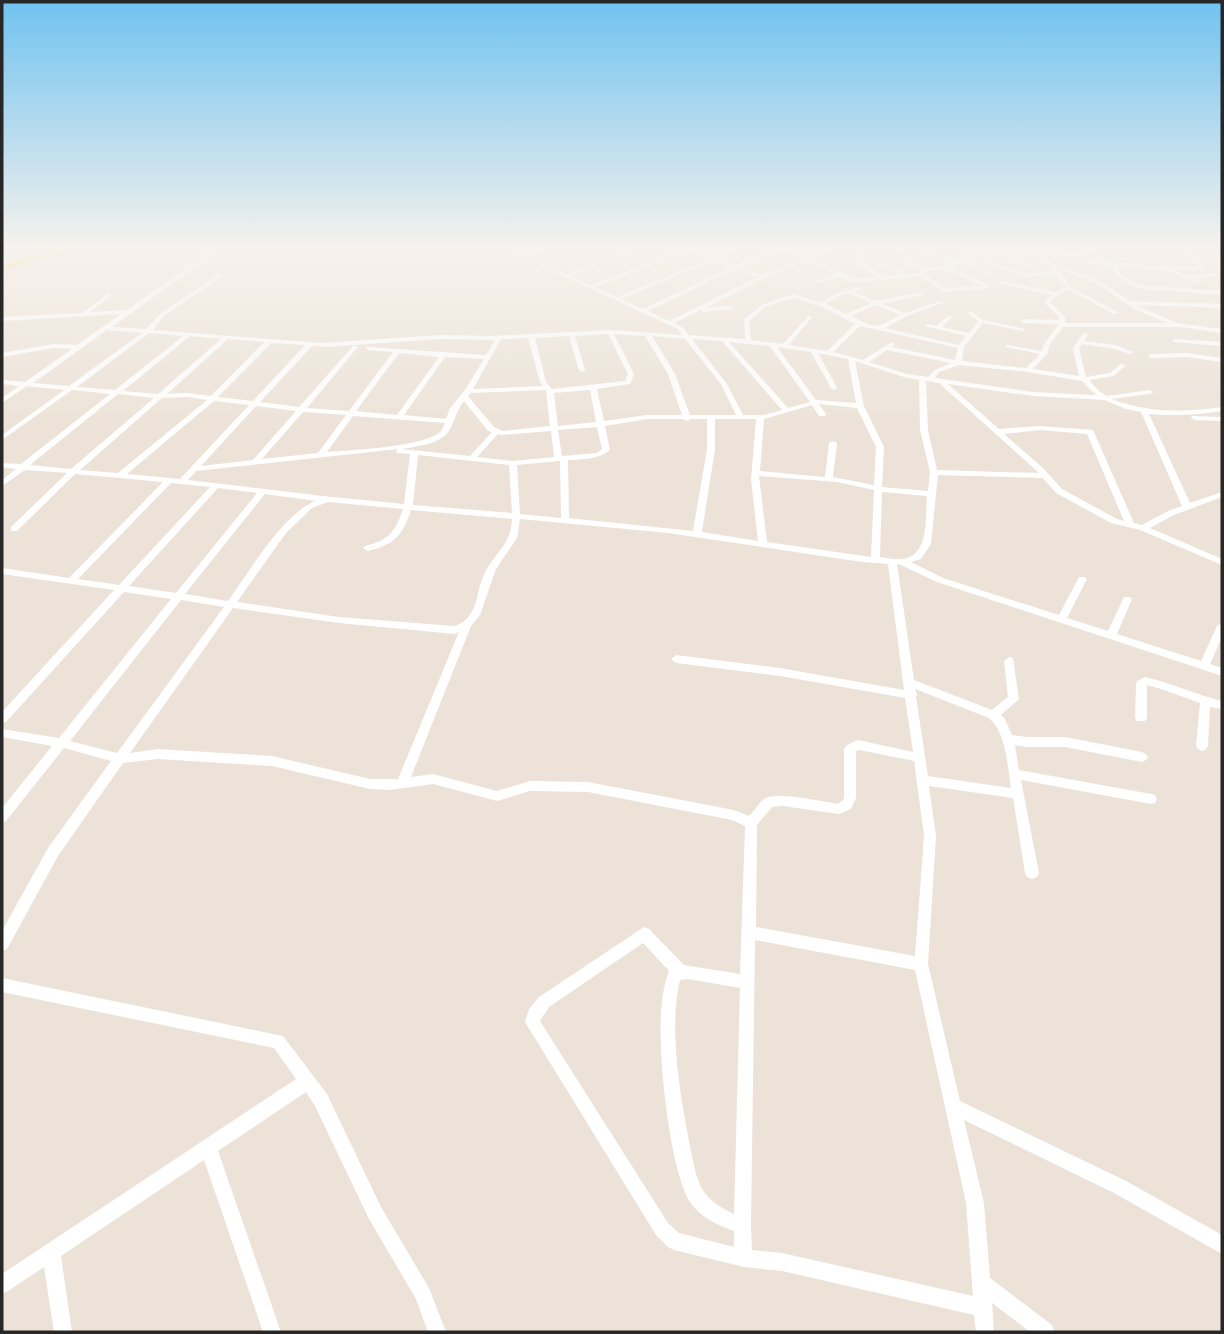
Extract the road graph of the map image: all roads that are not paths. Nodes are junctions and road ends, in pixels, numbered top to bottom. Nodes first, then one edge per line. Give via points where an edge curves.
1 (90, 309) edge
2 (132, 309) edge
3 (170, 309) edge
4 (698, 309) edge
5 (716, 309) edge
6 (759, 309) edge
7 (832, 309) edge
8 (863, 309) edge
9 (892, 309) edge
10 (920, 309) edge
11 (1055, 309) edge
12 (1109, 309) edge
13 (1144, 309) edge
14 (645, 310) edge
15 (694, 311) junction
16 (128, 312) junction
17 (85, 313) junction
18 (970, 313) dead end
19 (1116, 313) dead end
20 (905, 314) junction
21 (848, 316) junction
22 (809, 317) dead end
23 (949, 317) dead end
24 (2, 319) edge
25 (981, 321) junction
26 (670, 323) junction
27 (1063, 323) junction
28 (858, 324) junction
29 (1180, 325) junction
30 (927, 326) dead end
31 (106, 328) junction
32 (938, 328) junction
33 (1200, 328) junction
34 (878, 329) junction
35 (148, 331) junction
36 (1222, 331) edge
37 (610, 332) junction
38 (571, 333) junction
39 (189, 334) junction
40 (647, 334) junction
41 (902, 335) junction
42 (970, 335) junction
43 (531, 336) junction
44 (227, 337) junction
45 (688, 337) junction
46 (499, 338) junction
47 (269, 341) junction
48 (725, 341) junction
49 (1175, 341) dead end
50 (748, 342) junction
51 (1222, 343) edge
52 (772, 344) junction
53 (309, 345) junction
54 (319, 345) junction
55 (785, 346) junction
56 (1008, 346) dead end
57 (76, 347) junction
58 (355, 347) junction
59 (961, 347) junction
60 (887, 348) junction
61 (813, 350) junction
62 (397, 351) junction
63 (1130, 352) dead end
64 (830, 353) junction
65 (1045, 353) junction
66 (2, 355) edge
67 (443, 355) junction
68 (1151, 356) dead end
69 (488, 357) junction
70 (851, 358) junction
71 (864, 362) junction
72 (958, 363) junction
73 (1220, 363) edge
74 (1123, 365) dead end
75 (582, 370) dead end
76 (1028, 370) junction
77 (1007, 375) junction
78 (926, 379) junction
79 (1084, 379) junction
80 (2, 382) edge
81 (942, 382) junction
82 (26, 383) junction
83 (70, 388) junction
84 (593, 388) junction
85 (834, 388) dead end
86 (548, 389) junction
87 (1009, 391) junction
88 (114, 392) junction
89 (466, 393) junction
90 (159, 396) junction
91 (213, 398) junction
92 (1105, 398) junction
93 (2, 401) edge
94 (256, 402) junction
95 (816, 402) junction
96 (860, 406) junction
97 (301, 409) junction
98 (1222, 409) edge
99 (785, 410) junction
100 (1148, 412) junction
101 (350, 414) junction
102 (822, 414) dead end
103 (1168, 415) junction
104 (760, 417) junction
105 (398, 418) junction
106 (741, 418) junction
107 (687, 419) junction
108 (710, 419) junction
109 (1222, 419) edge
110 (448, 421) junction
111 (602, 424) junction
112 (557, 428) junction
113 (496, 432) junction
114 (996, 432) junction
115 (2, 438) edge
116 (833, 443) dead end
117 (381, 449) junction
118 (414, 453) junction
119 (321, 455) junction
120 (472, 458) junction
121 (561, 458) junction
122 (255, 463) junction
123 (513, 463) junction
124 (2, 465) edge
125 (24, 466) junction
126 (196, 469) junction
127 (74, 471) junction
128 (934, 472) junction
129 (755, 473) junction
130 (120, 476) junction
131 (1045, 476) junction
132 (829, 480) junction
133 (169, 481) junction
134 (182, 482) junction
135 (2, 484) edge
136 (216, 485) junction
137 (879, 489) junction
138 (263, 491) junction
139 (930, 494) junction
140 (1222, 494) edge
141 (329, 499) junction
142 (408, 506) junction
143 (1187, 507) junction
144 (514, 515) junction
145 (565, 522) junction
146 (1130, 525) junction
147 (1143, 528) junction
148 (14, 529) dead end
149 (698, 534) junction
150 (763, 544) junction
151 (368, 548) dead end
152 (875, 560) junction
153 (897, 562) junction
154 (1222, 562) edge
155 (2, 571) edge
156 (1082, 579) dead end
157 (71, 581) junction
158 (123, 589) junction
159 (176, 598) junction
160 (1127, 599) dead end
161 (231, 605) junction
162 (1062, 620) junction
163 (1222, 626) edge
164 (466, 627) junction
165 (1111, 635) junction
166 (676, 659) dead end
167 (1009, 661) dead end
168 (1204, 666) junction
169 (1222, 672) edge
170 (911, 689) junction
171 (1208, 702) junction
172 (1222, 705) edge
173 (993, 715) junction
174 (1141, 718) dead end
175 (2, 719) edge
176 (2, 733) edge
177 (1008, 739) junction
178 (61, 743) junction
179 (1202, 746) dead end
180 (1142, 757) dead end
181 (920, 758) junction
182 (121, 759) junction
183 (1014, 774) junction
184 (923, 780) junction
185 (403, 782) junction
186 (1018, 794) junction
187 (1151, 799) dead end
188 (2, 817) edge
189 (751, 823) junction
190 (1032, 873) dead end
191 (748, 932) junction
192 (2, 944) edge
193 (921, 964) junction
194 (680, 972) junction
195 (748, 982) junction
196 (2, 985) edge
197 (308, 1081) junction
198 (955, 1107) junction
199 (208, 1147) junction
200 (742, 1225) junction
201 (1222, 1245) edge
202 (51, 1252) junction
203 (744, 1258) junction
204 (981, 1283) junction
205 (2, 1285) edge
206 (983, 1308) junction
207 (64, 1332) edge
208 (272, 1332) edge
209 (437, 1332) edge
210 (985, 1332) edge
211 (1045, 1332) edge

1 - 17 street
2 - 16 street
3 - 35 street
4 - 15 street
5 - 15 street
6 - 50 street via 748,317
7 - 21 street
8 - 21 street
9 - 20 street
10 - 20 street
11 - 27 street
12 - 19 street
13 - 29 street
14 - 26 street
15 - 26 street
16 - 17 street
16 - 31 street
17 - 24 street
18 - 25 street
20 - 34 street
21 - 28 street
22 - 55 street
23 - 32 street
25 - 27 street
25 - 42 street
26 - 45 street
27 - 29 street
27 - 65 street
28 - 34 street
28 - 64 street
29 - 33 street
30 - 32 street
31 - 35 street
31 - 57 street
32 - 42 street
33 - 36 street
33 - 51 street
34 - 41 street
35 - 39 street
35 - 83 street
37 - 38 street
37 - 40 street
37 - 84 street via 631,378 628,383
38 - 43 street
38 - 75 street
39 - 44 street
39 - 88 street
40 - 45 street
40 - 107 street via 678,383
41 - 59 street
41 - 60 street
42 - 59 street
43 - 46 street
43 - 86 street
44 - 47 street
44 - 90 street
45 - 48 street
45 - 106 street via 724,384
46 - 54 street
46 - 69 street
47 - 53 street
47 - 91 street
48 - 50 street
48 - 99 street
49 - 51 street
50 - 52 street
52 - 55 street
52 - 95 street
53 - 54 street
53 - 94 street
54 - 58 street
55 - 61 street
56 - 65 street
57 - 66 street
57 - 82 street
58 - 62 street
58 - 97 street
59 - 72 street
60 - 71 street
60 - 72 street
61 - 64 street
61 - 85 street
62 - 67 street
62 - 101 street
63 - 79 street via 1082,338 1076,348
64 - 70 street
65 - 76 street
67 - 69 street
67 - 105 street
68 - 73 street via 1188,355
69 - 89 street
70 - 71 street
70 - 96 street
71 - 78 street
72 - 77 street
72 - 78 street
74 - 79 street via 1112,375
76 - 77 street
76 - 79 street
77 - 87 street
78 - 81 street
78 - 128 street via 924,430
79 - 92 street
80 - 82 street
81 - 87 street
81 - 114 street
82 - 83 street
82 - 93 street
83 - 88 street
83 - 115 street
84 - 86 street
84 - 111 street
86 - 89 street
86 - 112 street
87 - 92 street
88 - 90 street
88 - 125 street
89 - 110 street
89 - 113 street
90 - 91 street
90 - 127 street
91 - 94 street
91 - 130 street
92 - 100 street
92 - 100 street via 1149,395
94 - 97 street
94 - 126 street
95 - 96 street
95 - 99 street
95 - 102 street
96 - 137 street via 880,447
97 - 101 street
97 - 122 street
98 - 103 street
99 - 104 street
100 - 103 street
100 - 143 street
101 - 105 street
101 - 119 street
103 - 109 street
104 - 106 street
104 - 129 street
105 - 110 street
106 - 108 street
107 - 108 street
107 - 111 street via 647,417
108 - 149 street via 711,449
110 - 117 street via 445,432 434,439
111 - 112 street
111 - 121 street via 605,453
112 - 113 street
112 - 121 street
113 - 120 street
114 - 131 street
114 - 146 street via 1039,428 1090,432
116 - 132 street
117 - 118 street
117 - 119 street
118 - 120 street
118 - 142 street
119 - 122 street
120 - 123 street
121 - 123 street
121 - 145 street
122 - 126 street
123 - 144 street
124 - 125 street
125 - 127 street
125 - 135 street
126 - 134 street
127 - 130 street
127 - 148 street
128 - 131 street
128 - 139 street
129 - 132 street
129 - 150 street
130 - 133 street
131 - 146 street via 1073,500
132 - 137 street
133 - 134 street
133 - 157 street
134 - 136 street
136 - 138 street
136 - 158 street
137 - 139 street
137 - 152 street
138 - 141 street
138 - 159 street
139 - 153 street via 927,544 918,557
140 - 143 street
141 - 142 street
141 - 161 street via 297,514
142 - 144 street
142 - 151 street via 394,536
143 - 147 street
144 - 145 street
144 - 164 street via 511,541 488,575 482,601
145 - 149 street
146 - 147 street
147 - 154 street
149 - 150 street
150 - 152 street
152 - 153 street
153 - 162 street
153 - 170 street
155 - 157 street
156 - 162 street
157 - 158 street
158 - 159 street
158 - 175 street
159 - 161 street
159 - 178 street
160 - 165 street
161 - 164 street via 435,629
161 - 182 street
162 - 165 street
163 - 168 street
164 - 185 street
165 - 168 street
166 - 170 street
167 - 173 street via 1014,699
168 - 169 street
170 - 173 street
170 - 181 street
171 - 172 street
171 - 174 street via 1145,681 1141,684
171 - 179 street
173 - 177 street
176 - 178 street
177 - 180 street via 1065,742
177 - 183 street
178 - 182 street
178 - 188 street
181 - 184 street
181 - 189 street via 858,745 850,749 847,805 839,809 769,802
182 - 185 street via 158,754 272,761 370,784
182 - 192 street via 53,852
183 - 186 street
183 - 187 street
184 - 186 street
184 - 193 street via 930,836
185 - 189 street via 433,779 497,796 530,786 588,787 734,815
186 - 190 street
189 - 191 street
191 - 193 street
191 - 195 street
193 - 198 street
194 - 195 street
194 - 200 street via 672,984 668,1022 686,1177 696,1197 725,1221
194 - 203 street via 644,933 544,1002 532,1022 662,1229 674,1241
195 - 200 street
196 - 197 street via 278,1041
197 - 199 street
197 - 209 street via 375,1213 423,1294
198 - 201 street via 1132,1193
198 - 204 street via 975,1203
199 - 202 street
199 - 208 street
200 - 203 street
202 - 205 street
202 - 207 street
203 - 206 street via 782,1262
204 - 206 street
204 - 211 street
206 - 210 street

